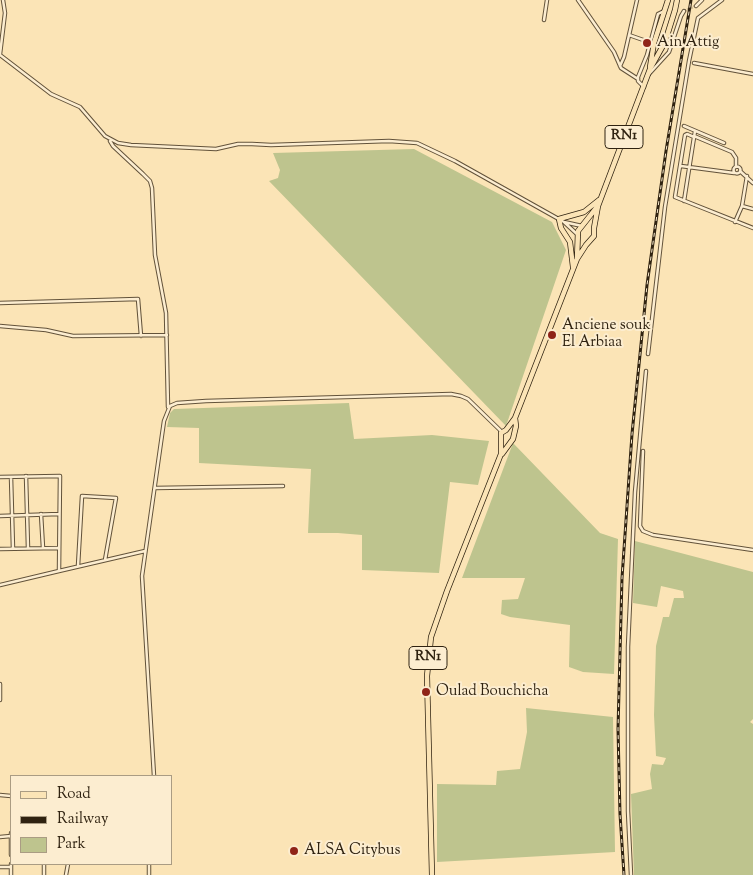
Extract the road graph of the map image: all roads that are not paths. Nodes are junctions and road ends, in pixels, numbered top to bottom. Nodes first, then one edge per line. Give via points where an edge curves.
1 (3, 0) edge
2 (547, 0) edge
3 (578, 0) edge
4 (637, 0) edge
5 (677, 0) edge
6 (702, 0) edge
7 (722, 0) edge
8 (668, 1) edge
9 (676, 6) junction
10 (696, 6) tunnel mouth
11 (684, 11) dead end
12 (544, 20) dead end
13 (629, 36) junction
14 (674, 41) junction
15 (652, 42) junction
16 (664, 44) junction
17 (0, 54) edge
18 (694, 63) dead end
19 (620, 66) junction
20 (650, 69) junction
21 (753, 74) edge
22 (648, 75) junction
23 (638, 80) junction
24 (644, 87) junction
25 (684, 126) dead end
26 (695, 130) junction
27 (694, 136) junction
28 (109, 140) junction
29 (724, 143) dead end
30 (681, 166) junction
31 (690, 167) junction
32 (736, 167) junction
33 (740, 171) junction
34 (734, 173) junction
35 (747, 176) junction
36 (753, 183) edge
37 (601, 198) junction
38 (684, 201) junction
39 (598, 206) junction
40 (742, 206) junction
41 (753, 210) edge
42 (559, 219) junction
43 (564, 222) junction
44 (735, 222) junction
45 (583, 226) junction
46 (753, 228) edge
47 (594, 230) junction
48 (578, 236) junction
49 (589, 242) junction
50 (577, 259) junction
51 (573, 269) junction
52 (0, 303) edge
53 (0, 326) edge
54 (167, 335) junction
55 (141, 336) junction
56 (648, 354) dead end
57 (646, 370) dead end
58 (168, 408) junction
59 (515, 418) junction
60 (504, 431) junction
61 (513, 433) junction
62 (502, 441) junction
63 (509, 443) junction
64 (643, 451) dead end
65 (501, 454) junction
66 (11, 476) junction
67 (26, 476) junction
68 (0, 477) edge
69 (283, 486) dead end
70 (155, 488) junction
71 (42, 514) junction
72 (59, 514) junction
73 (12, 515) junction
74 (27, 515) junction
75 (0, 516) edge
76 (28, 548) junction
77 (43, 548) junction
78 (59, 548) junction
79 (0, 549) edge
80 (12, 549) junction
81 (753, 550) edge
82 (145, 551) junction
83 (105, 560) junction
84 (78, 566) junction
85 (58, 571) junction
86 (0, 585) edge
87 (0, 684) edge
88 (0, 700) edge
89 (154, 775) edge
90 (11, 866) edge
91 (0, 867) edge
92 (11, 875) edge
93 (432, 875) edge
94 (631, 875) edge

1 - 17 street via 5,13
2 - 12 street
3 - 19 street
4 - 13 street
5 - 9 main road, RN1
6 - 10 street
7 - 56 street via 698,18 689,61 665,207
8 - 9 main road
8 - 15 main road, RN1
9 - 16 main road, RN1
11 - 14 street
13 - 15 street
13 - 19 street
14 - 16 street
14 - 22 street via 669,52
15 - 16 main road via 657,47
15 - 20 main road, RN1
15 - 23 street
16 - 20 main road, RN1
17 - 28 street via 51,94 80,107
18 - 21 street
19 - 23 street
20 - 22 main road, RN1
22 - 24 main road, RN1
23 - 24 street
24 - 37 main road, RN1
25 - 26 street
26 - 27 street
26 - 29 street
27 - 30 street via 685,135
27 - 31 street
27 - 32 street via 732,152
28 - 42 street via 131,145 216,149 252,144 389,140 417,143 455,160
28 - 54 street via 146,177 152,188 155,255 165,304
30 - 31 street
30 - 38 street via 675,198
31 - 34 street
31 - 38 street
32 - 33 street
32 - 34 street
33 - 34 street
33 - 35 street
35 - 36 street
35 - 40 street
37 - 39 main road, RN1
37 - 42 main road via 584,212
38 - 44 street
39 - 45 main road, RN1
39 - 47 main road, RN1
40 - 41 street
40 - 44 street
42 - 43 street
42 - 51 main road via 570,242
43 - 45 street
43 - 48 street
44 - 46 street
45 - 47 main road
45 - 48 main road
47 - 49 main road via 594,238
48 - 49 main road
48 - 50 main road
49 - 50 main road
50 - 51 main road
51 - 59 main road
52 - 55 street via 138,298
53 - 55 street via 73,336
54 - 55 street
54 - 58 street
57 - 94 street via 629,609
58 - 60 street via 174,403 191,401 451,394 468,399
58 - 70 street
59 - 60 main road
59 - 61 main road
60 - 61 main road
60 - 62 main road
61 - 63 main road
62 - 63 main road
62 - 65 main road, RN1
63 - 65 main road, RN1
64 - 81 street via 640,526 643,531
65 - 93 main road, RN1 via 447,591 428,654
66 - 67 street
66 - 68 street
66 - 73 street
67 - 72 street via 60,476
67 - 74 street
69 - 70 street
70 - 82 street
71 - 72 street
71 - 74 street
71 - 77 street
72 - 78 street
73 - 74 street
73 - 75 street
73 - 80 street
74 - 76 street
76 - 77 street
76 - 80 street
77 - 78 street
78 - 85 street
79 - 80 street
82 - 83 street
82 - 89 street via 142,597
83 - 84 street
83 - 84 street via 116,498 82,496
84 - 85 street
85 - 86 street
87 - 88 street
90 - 91 street
90 - 92 street

